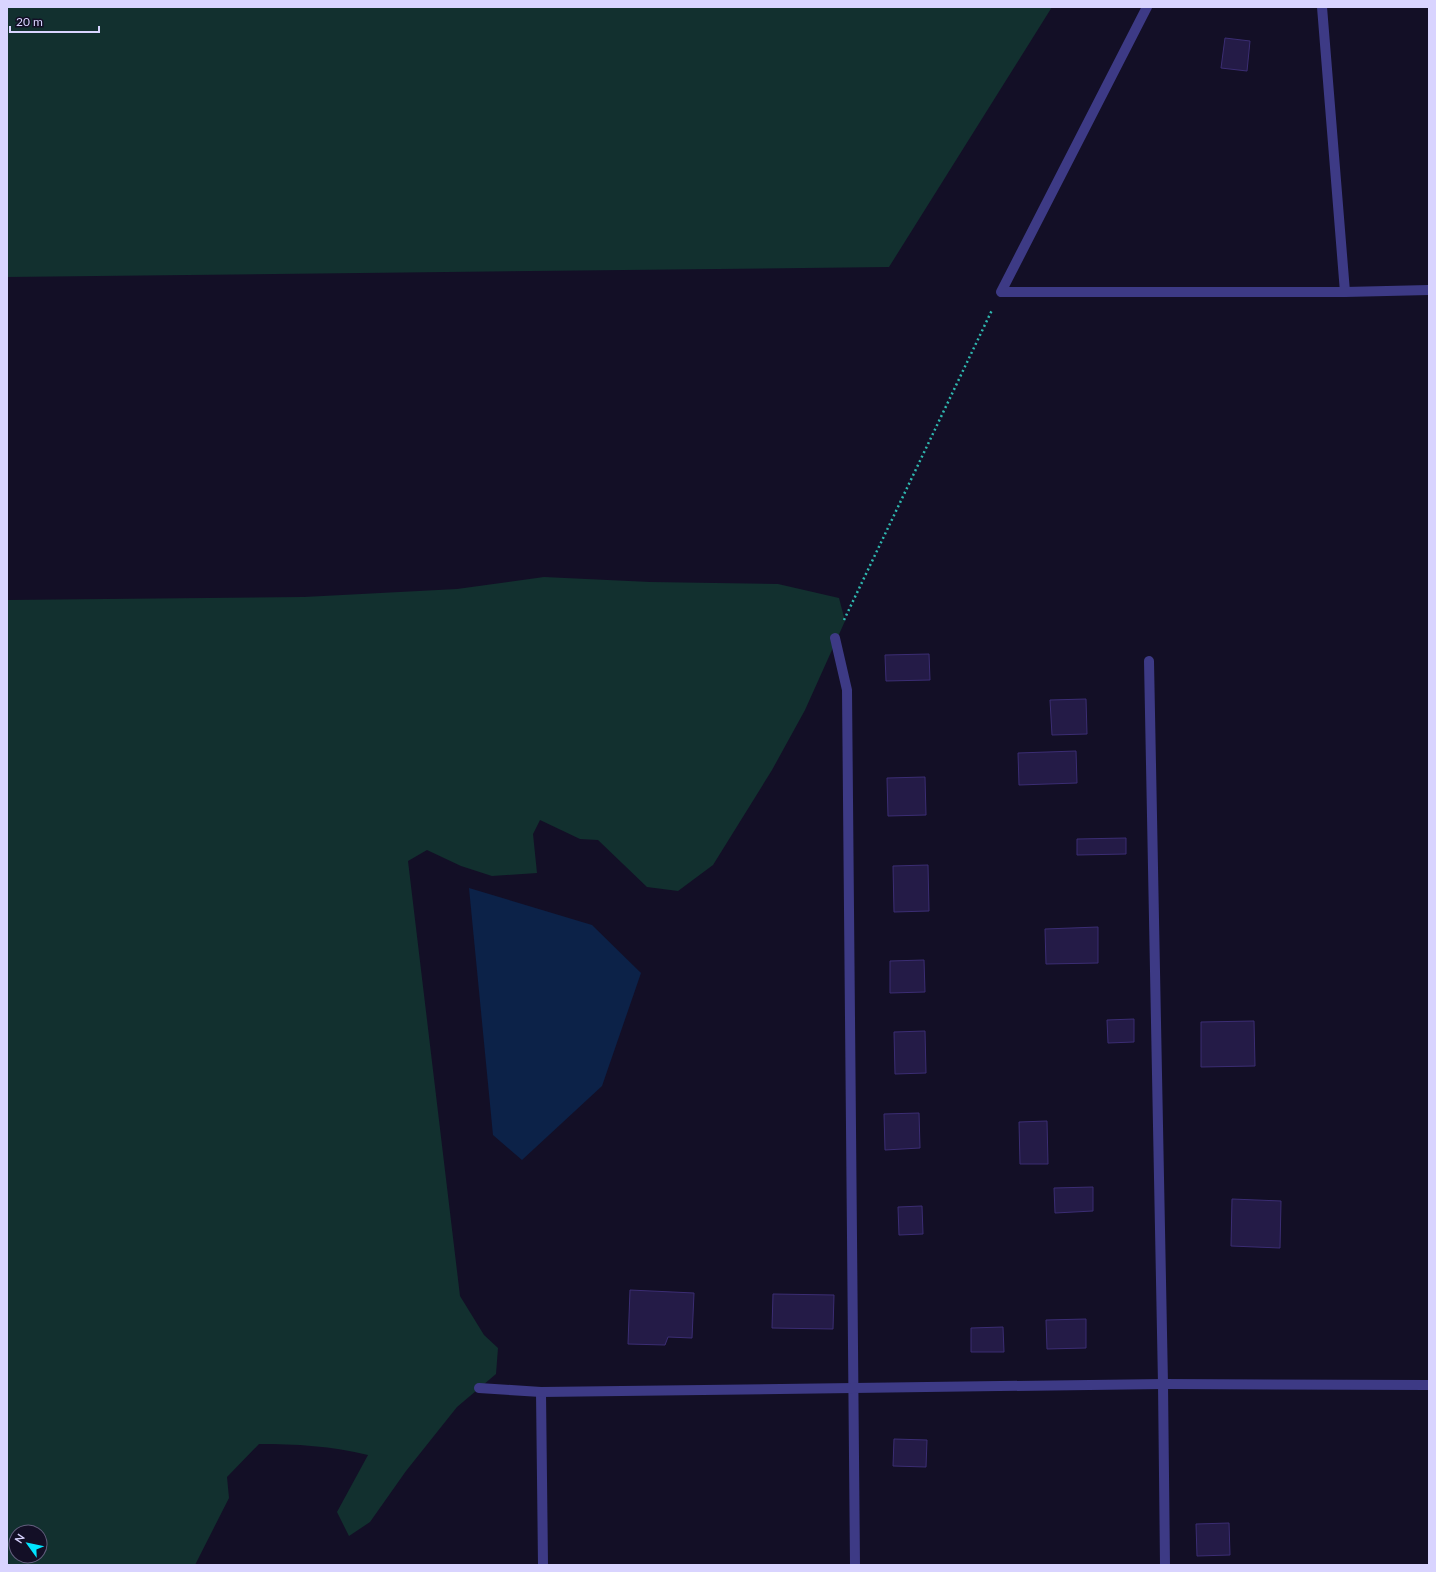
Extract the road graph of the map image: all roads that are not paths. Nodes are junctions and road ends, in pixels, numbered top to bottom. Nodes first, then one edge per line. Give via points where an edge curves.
1 (1147, 7) edge
2 (1322, 7) edge
3 (1429, 290) edge
4 (1344, 292) junction
5 (835, 638) road end
6 (1149, 661) dead end
7 (1163, 1384) junction
8 (1429, 1385) edge
9 (479, 1388) dead end
10 (852, 1388) junction
11 (541, 1392) junction
12 (543, 1565) edge
13 (855, 1565) edge
14 (1165, 1565) edge

1 - 4 street via 1001,292
2 - 4 street
3 - 4 street
5 - 10 street via 847,690
6 - 7 street
7 - 8 street
7 - 10 street
7 - 14 street
9 - 11 street
10 - 11 street
10 - 13 street
11 - 12 street

